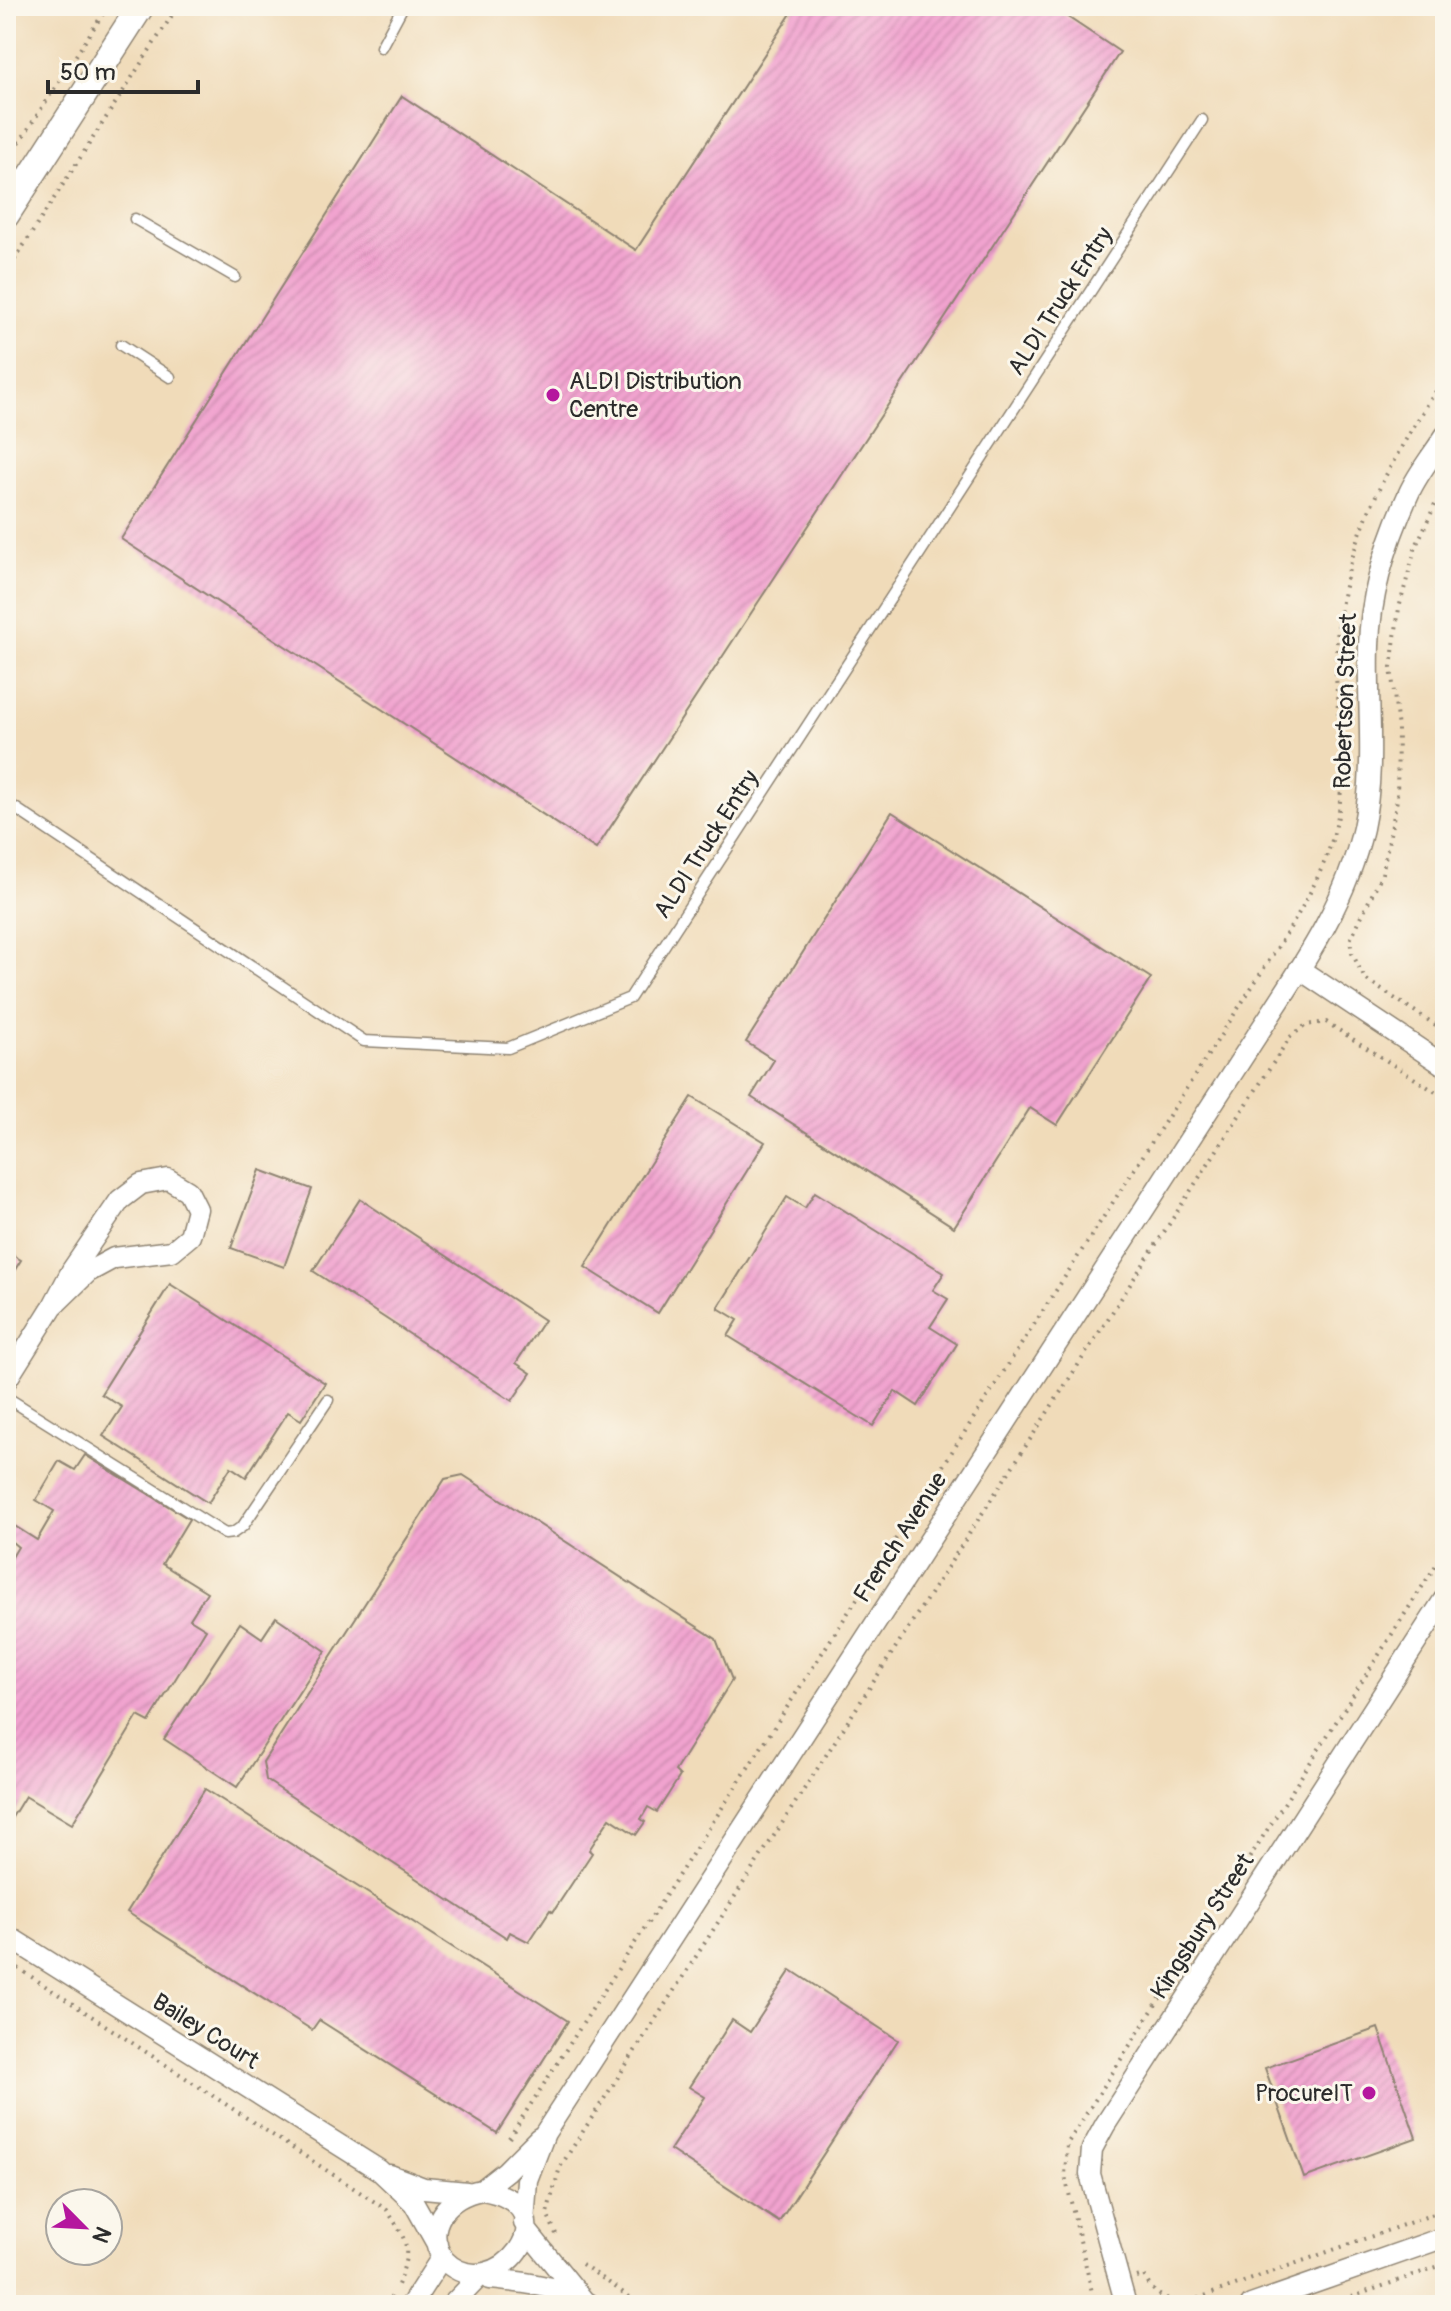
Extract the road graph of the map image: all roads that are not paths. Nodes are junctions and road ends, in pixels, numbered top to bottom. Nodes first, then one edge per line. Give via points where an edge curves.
1 (141, 6) edge
2 (403, 6) edge
3 (381, 47) dead end
4 (1202, 120) dead end
5 (6, 215) edge
6 (135, 219) dead end
7 (235, 277) dead end
8 (121, 345) dead end
9 (170, 377) dead end
10 (1445, 436) edge
11 (6, 802) edge
12 (1299, 969) junction
13 (1445, 1066) edge
14 (53, 1306) junction
15 (6, 1381) edge
16 (6, 1397) edge
17 (328, 1400) dead end
18 (1445, 1598) edge
19 (6, 1935) edge
20 (545, 2133) junction
21 (379, 2170) junction
22 (474, 2191) junction
23 (526, 2227) junction
24 (1445, 2237) edge
25 (439, 2250) junction
26 (483, 2279) junction
27 (587, 2303) edge
28 (411, 2305) edge
29 (452, 2305) edge
30 (1126, 2305) edge
31 (1251, 2305) edge

1 - 5 street
2 - 3 lane
4 - 11 lane, ALDI Truck Entry via 630,998 508,1048 364,1041
6 - 7 lane
8 - 9 lane
10 - 12 street, Robertson Street via 1410,491 1382,562 1369,642 1372,770 1363,828 1335,909
12 - 13 street
12 - 20 street, French Avenue
14 - 14 street via 120,1200 141,1184 168,1179 188,1191 197,1209 190,1236 172,1251 114,1258 88,1272
14 - 15 street
16 - 17 lane via 225,1534 243,1526
18 - 30 street, Kingsbury Street via 1092,2149 1090,2174
19 - 21 street, Bailey Court
20 - 22 street, French Avenue via 506,2171
20 - 23 street, French Avenue via 527,2180
21 - 22 street, Bailey Court via 424,2188
21 - 25 street, Bailey Court via 414,2203
22 - 23 street via 496,2192 508,2199
22 - 25 street via 455,2198 439,2218
23 - 26 street via 515,2264 504,2274
23 - 27 street
24 - 31 street
25 - 26 street via 463,2276
25 - 28 street
26 - 27 street via 523,2282
26 - 29 street

